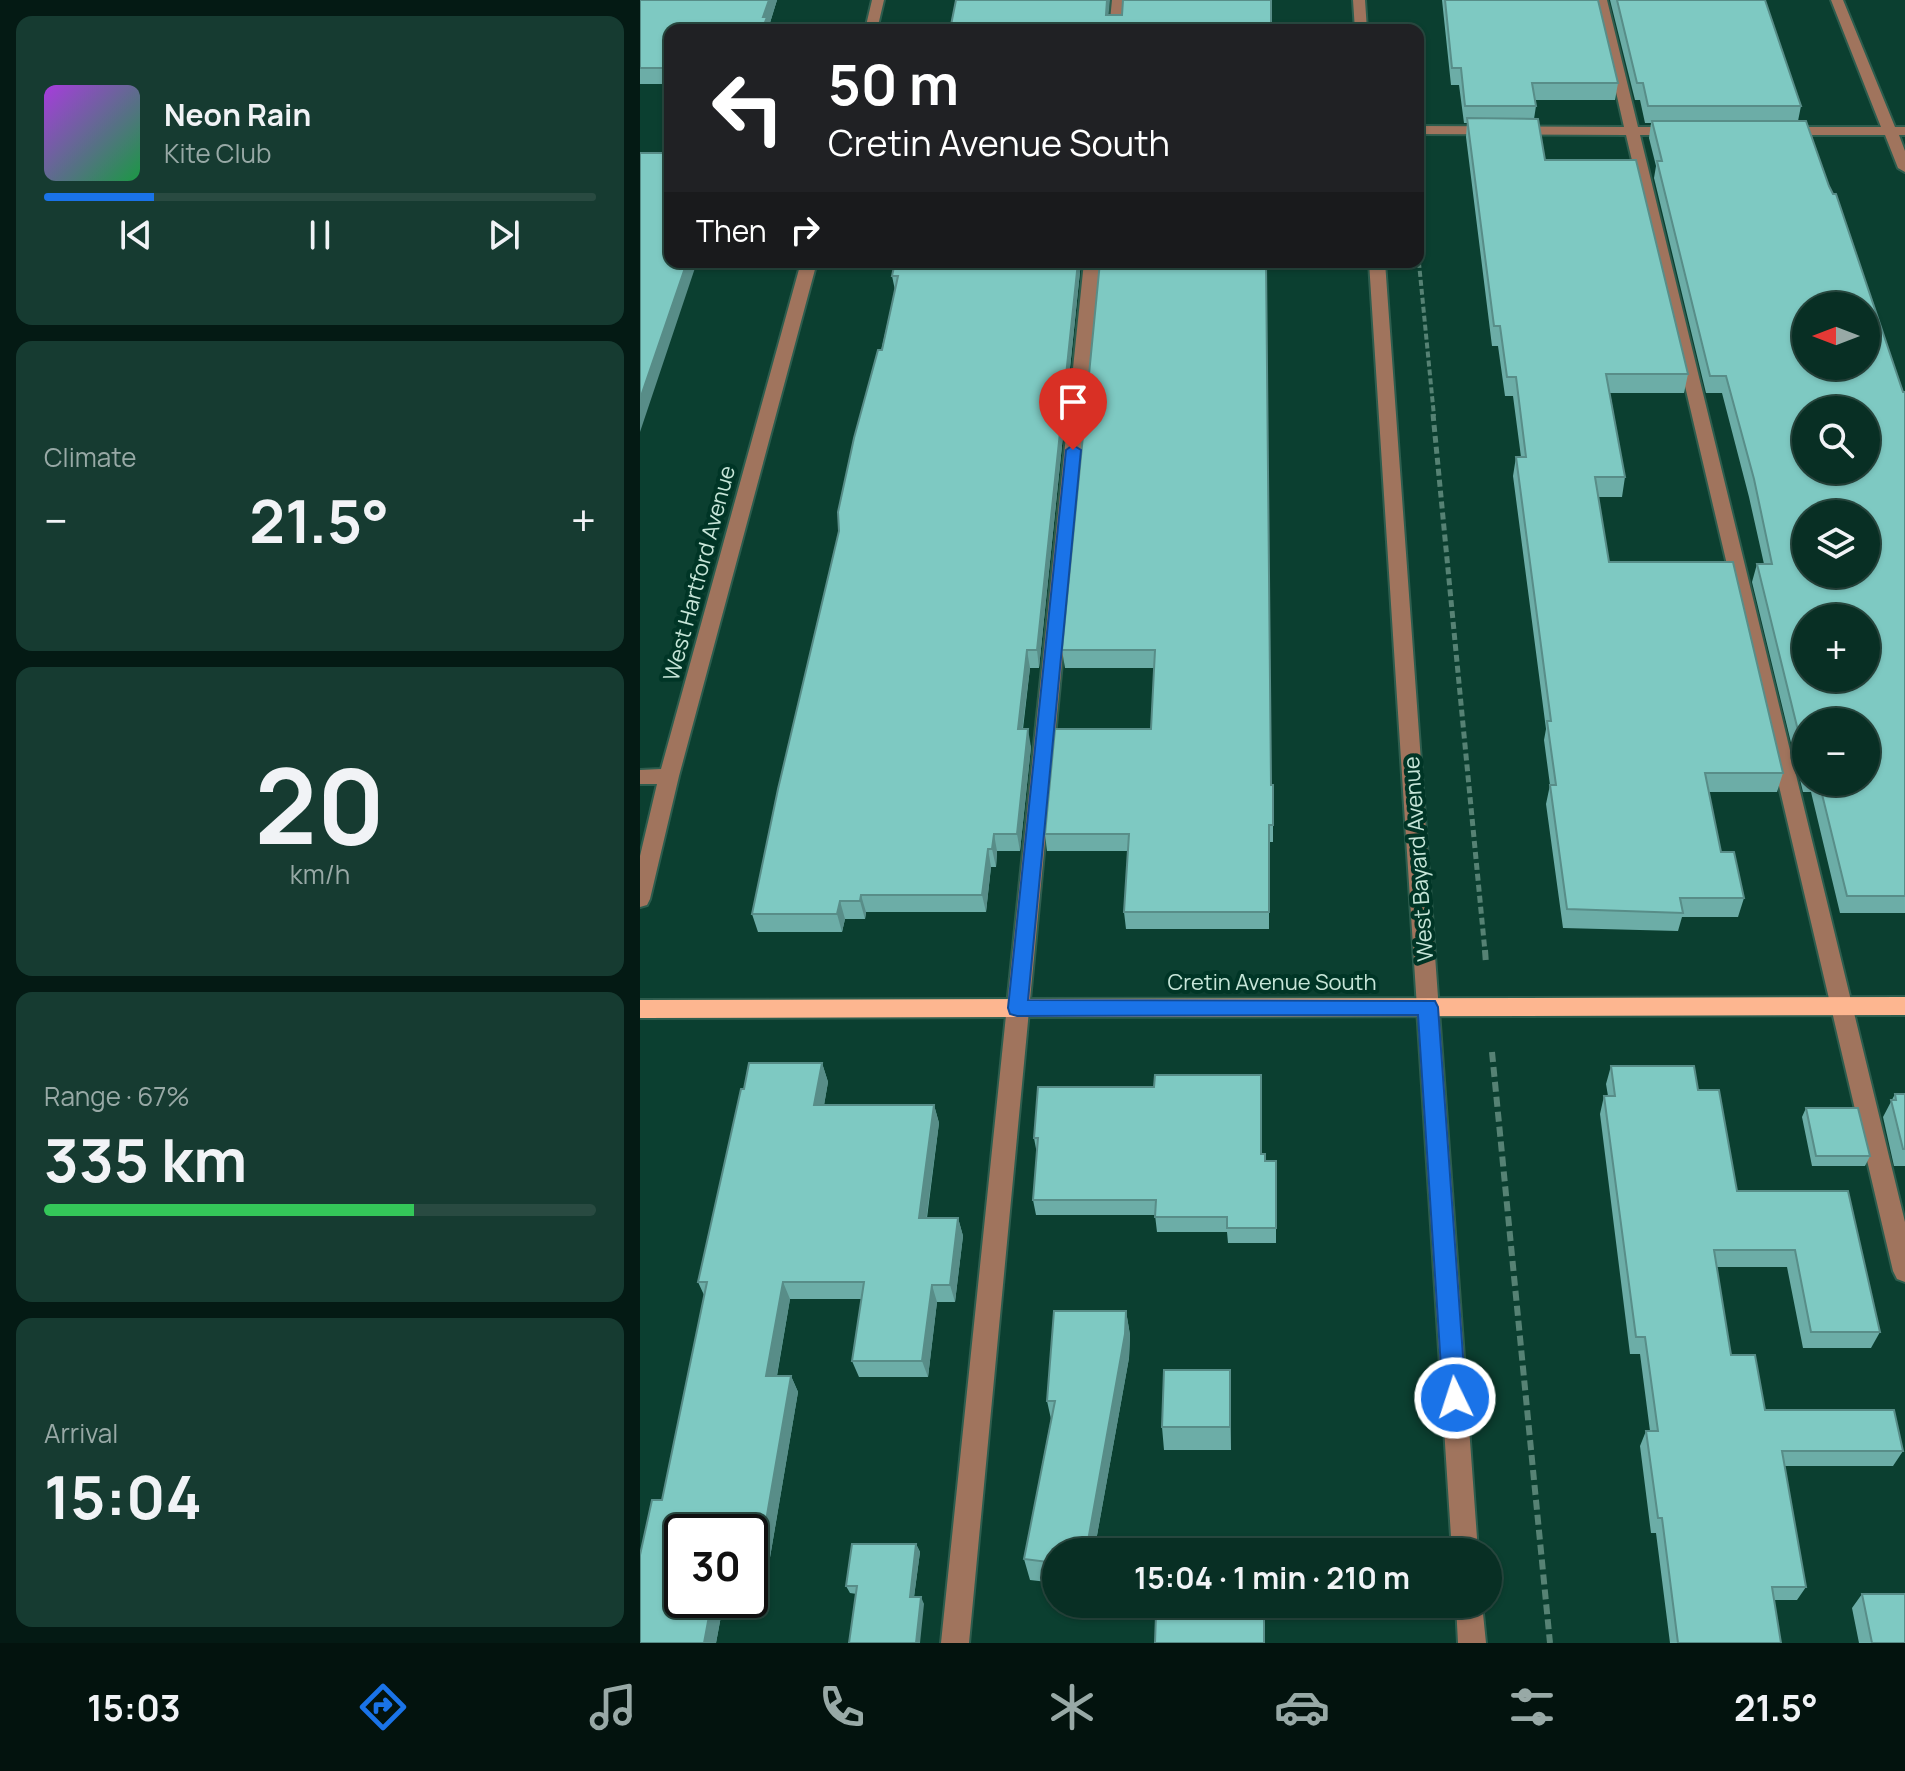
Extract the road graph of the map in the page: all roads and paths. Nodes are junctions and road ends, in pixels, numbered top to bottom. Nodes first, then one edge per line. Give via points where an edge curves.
1 (878, 0) edge
2 (1118, 0) edge
3 (1359, 0) edge
4 (1601, 0) edge
5 (1837, 0) edge
6 (872, 24) edge
7 (1116, 24) edge
8 (1361, 24) edge
9 (1424, 130) edge
10 (1633, 131) junction
11 (1696, 131) edge
12 (1760, 131) edge
13 (1898, 131) edge
14 (1905, 168) edge
15 (807, 268) edge
16 (1091, 268) edge
17 (1377, 268) edge
18 (1419, 268) edge
19 (669, 776) junction
20 (640, 777) edge
21 (640, 899) edge
22 (1486, 964) dead end
23 (1841, 1006) junction
24 (1905, 1006) edge
25 (1428, 1007) junction
26 (1017, 1008) junction
27 (640, 1009) edge
28 (1492, 1052) dead end
29 (1905, 1271) edge
30 (1464, 1538) edge
31 (1470, 1618) edge
32 (955, 1643) edge
33 (1472, 1643) edge
34 (1550, 1643) edge

1 - 6 street
2 - 7 street
3 - 8 street
4 - 10 street
5 - 13 street
9 - 10 street
10 - 11 street
10 - 23 street
12 - 13 street
13 - 14 street
15 - 19 street, West Hartford Avenue
16 - 26 street
17 - 25 street, West Bayard Avenue
18 - 22 path
19 - 20 street
19 - 21 street, West Hartford Avenue
23 - 24 main road, Cretin Avenue South
23 - 25 main road, Cretin Avenue South
23 - 29 street
25 - 26 main road, Cretin Avenue South
25 - 30 street, West Bayard Avenue
26 - 27 main road, Cretin Avenue South
26 - 32 street
28 - 34 path
31 - 33 street

